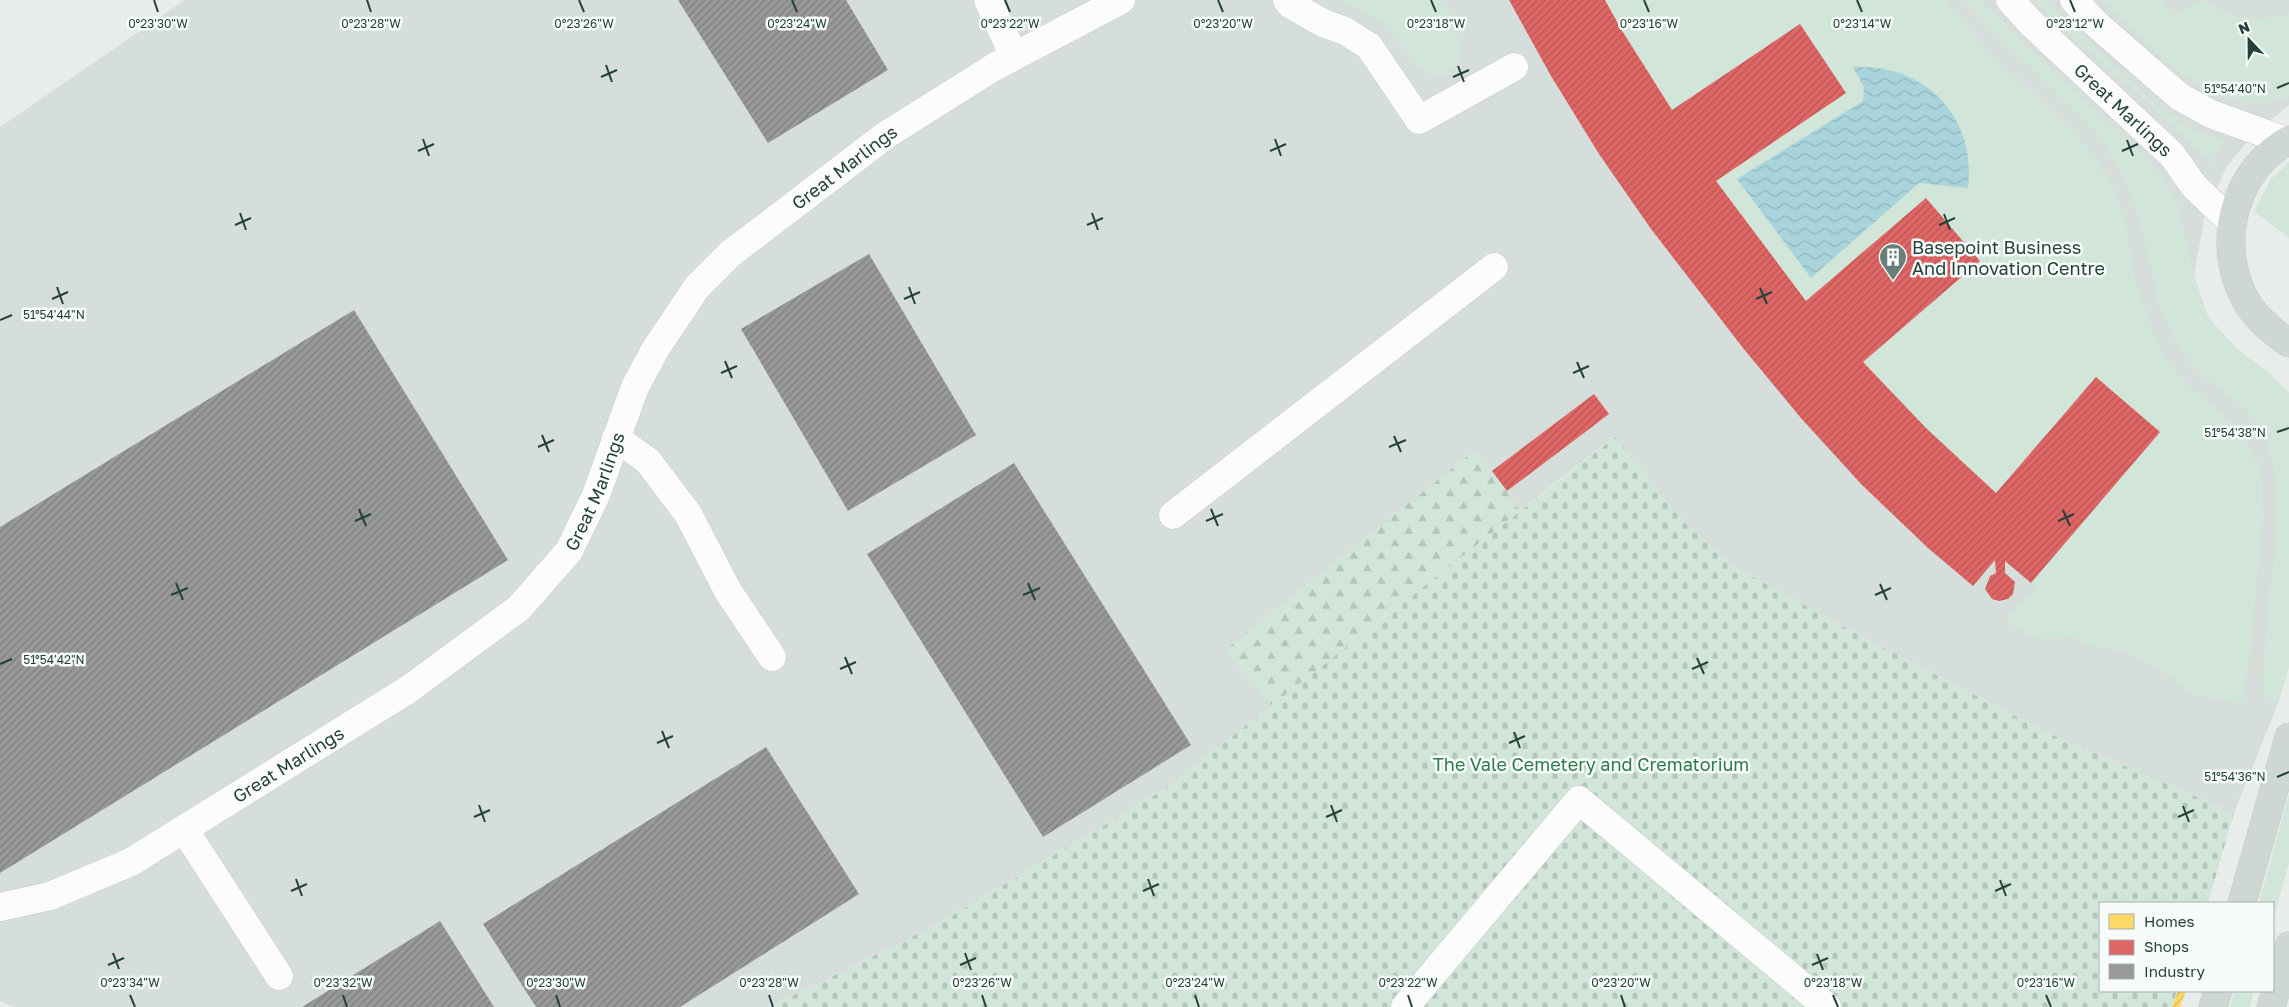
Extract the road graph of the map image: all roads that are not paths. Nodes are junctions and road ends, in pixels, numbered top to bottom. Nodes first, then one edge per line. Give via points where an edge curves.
1 (988, 0) edge
2 (1120, 0) edge
3 (1287, 0) edge
4 (2010, 0) edge
5 (2074, 0) edge
6 (1014, 56) junction
7 (1514, 67) dead end
8 (2288, 140) edge
9 (2232, 223) junction
10 (1494, 267) dead end
11 (2289, 343) edge
12 (616, 438) junction
13 (1173, 514) dead end
14 (772, 658) dead end
15 (2289, 737) edge
16 (184, 829) junction
17 (2242, 902) edge
18 (0, 907) edge
19 (2289, 946) edge
20 (279, 976) dead end
21 (2218, 992) edge
22 (1405, 1007) edge
23 (1827, 1007) edge
24 (2213, 1007) edge
25 (2271, 1007) edge

1 - 6 street
2 - 6 street, Great Marlings
3 - 7 street via 1322,23 1344,31 1368,46 1419,120
4 - 9 street, Great Marlings via 2172,155 2194,186
5 - 8 street via 2094,23 2180,97 2211,114
6 - 12 street, Great Marlings via 886,135 730,254 697,286 656,348 635,387
8 - 9 main road via 2266,156 2250,176
9 - 11 main road via 2230,247 2234,271 2243,294 2256,315
10 - 13 street
12 - 14 street via 648,461 688,514 728,591
12 - 16 street, Great Marlings via 596,495 569,551 519,608 409,689
15 - 17 main road
16 - 18 street, Great Marlings via 131,862 50,896
16 - 20 street
19 - 25 main road
21 - 24 main road
22 - 23 street via 1579,800

